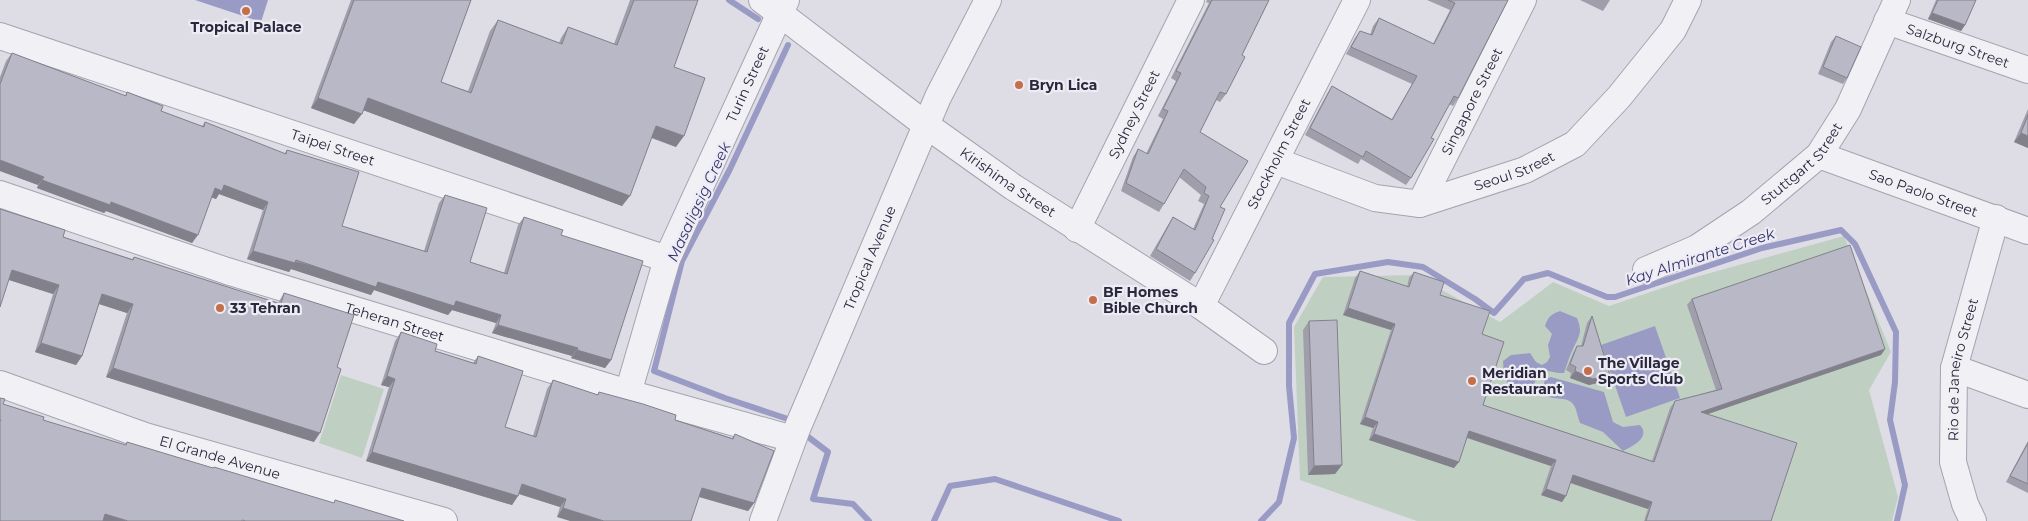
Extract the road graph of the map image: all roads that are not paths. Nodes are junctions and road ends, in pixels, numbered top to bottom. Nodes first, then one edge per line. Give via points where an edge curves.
1 (988, 0) edge
2 (1191, 0) edge
3 (1357, 0) edge
4 (1523, 0) edge
5 (1688, 0) edge
6 (776, 4) edge
7 (1892, 11) edge
8 (0, 36) edge
9 (2028, 70) edge
10 (926, 125) junction
11 (1819, 155) junction
12 (1276, 161) junction
13 (0, 194) edge
14 (1420, 204) junction
15 (1996, 218) junction
16 (1078, 229) junction
17 (2028, 231) edge
18 (667, 259) junction
19 (1646, 270) dead end
20 (1201, 306) junction
21 (1264, 351) dead end
22 (1954, 368) junction
23 (0, 384) edge
24 (628, 393) junction
25 (2028, 395) edge
26 (793, 439) junction
27 (444, 521) edge
28 (763, 521) edge
29 (1973, 521) edge

1 - 10 street, Tropical Avenue
2 - 16 street, Sydney Street
3 - 12 street, Stockholm Street
4 - 14 street, Singapore Street
5 - 14 street, Seoul Street via 1673,30 1619,97 1575,144 1525,170
6 - 10 street, Kirishima Street
6 - 18 street, Turin Street
7 - 9 street, Salzburg Street
7 - 11 street, Stuttgart Street via 1848,109
8 - 18 street, Taipei Street
10 - 16 street, Kirishima Street
10 - 26 street, Tropical Avenue
11 - 15 street, Sao Paolo Street
11 - 19 street, Stuttgart Street via 1743,217 1697,248
12 - 14 street, Seoul Street via 1375,198
12 - 20 street, Stockholm Street
13 - 24 street, Teheran Street via 227,271
15 - 17 street, Sao Paolo Street
15 - 22 street, Rio de Janeiro Street
16 - 20 street, Kirishima Street
18 - 24 street, Turin Street
20 - 21 street, Kirishima Street
22 - 25 street
22 - 29 street, Rio de Janeiro Street via 1953,462
23 - 27 street, El Grande Avenue via 145,436
24 - 26 street, Teheran Street
26 - 28 street, Tropical Avenue

